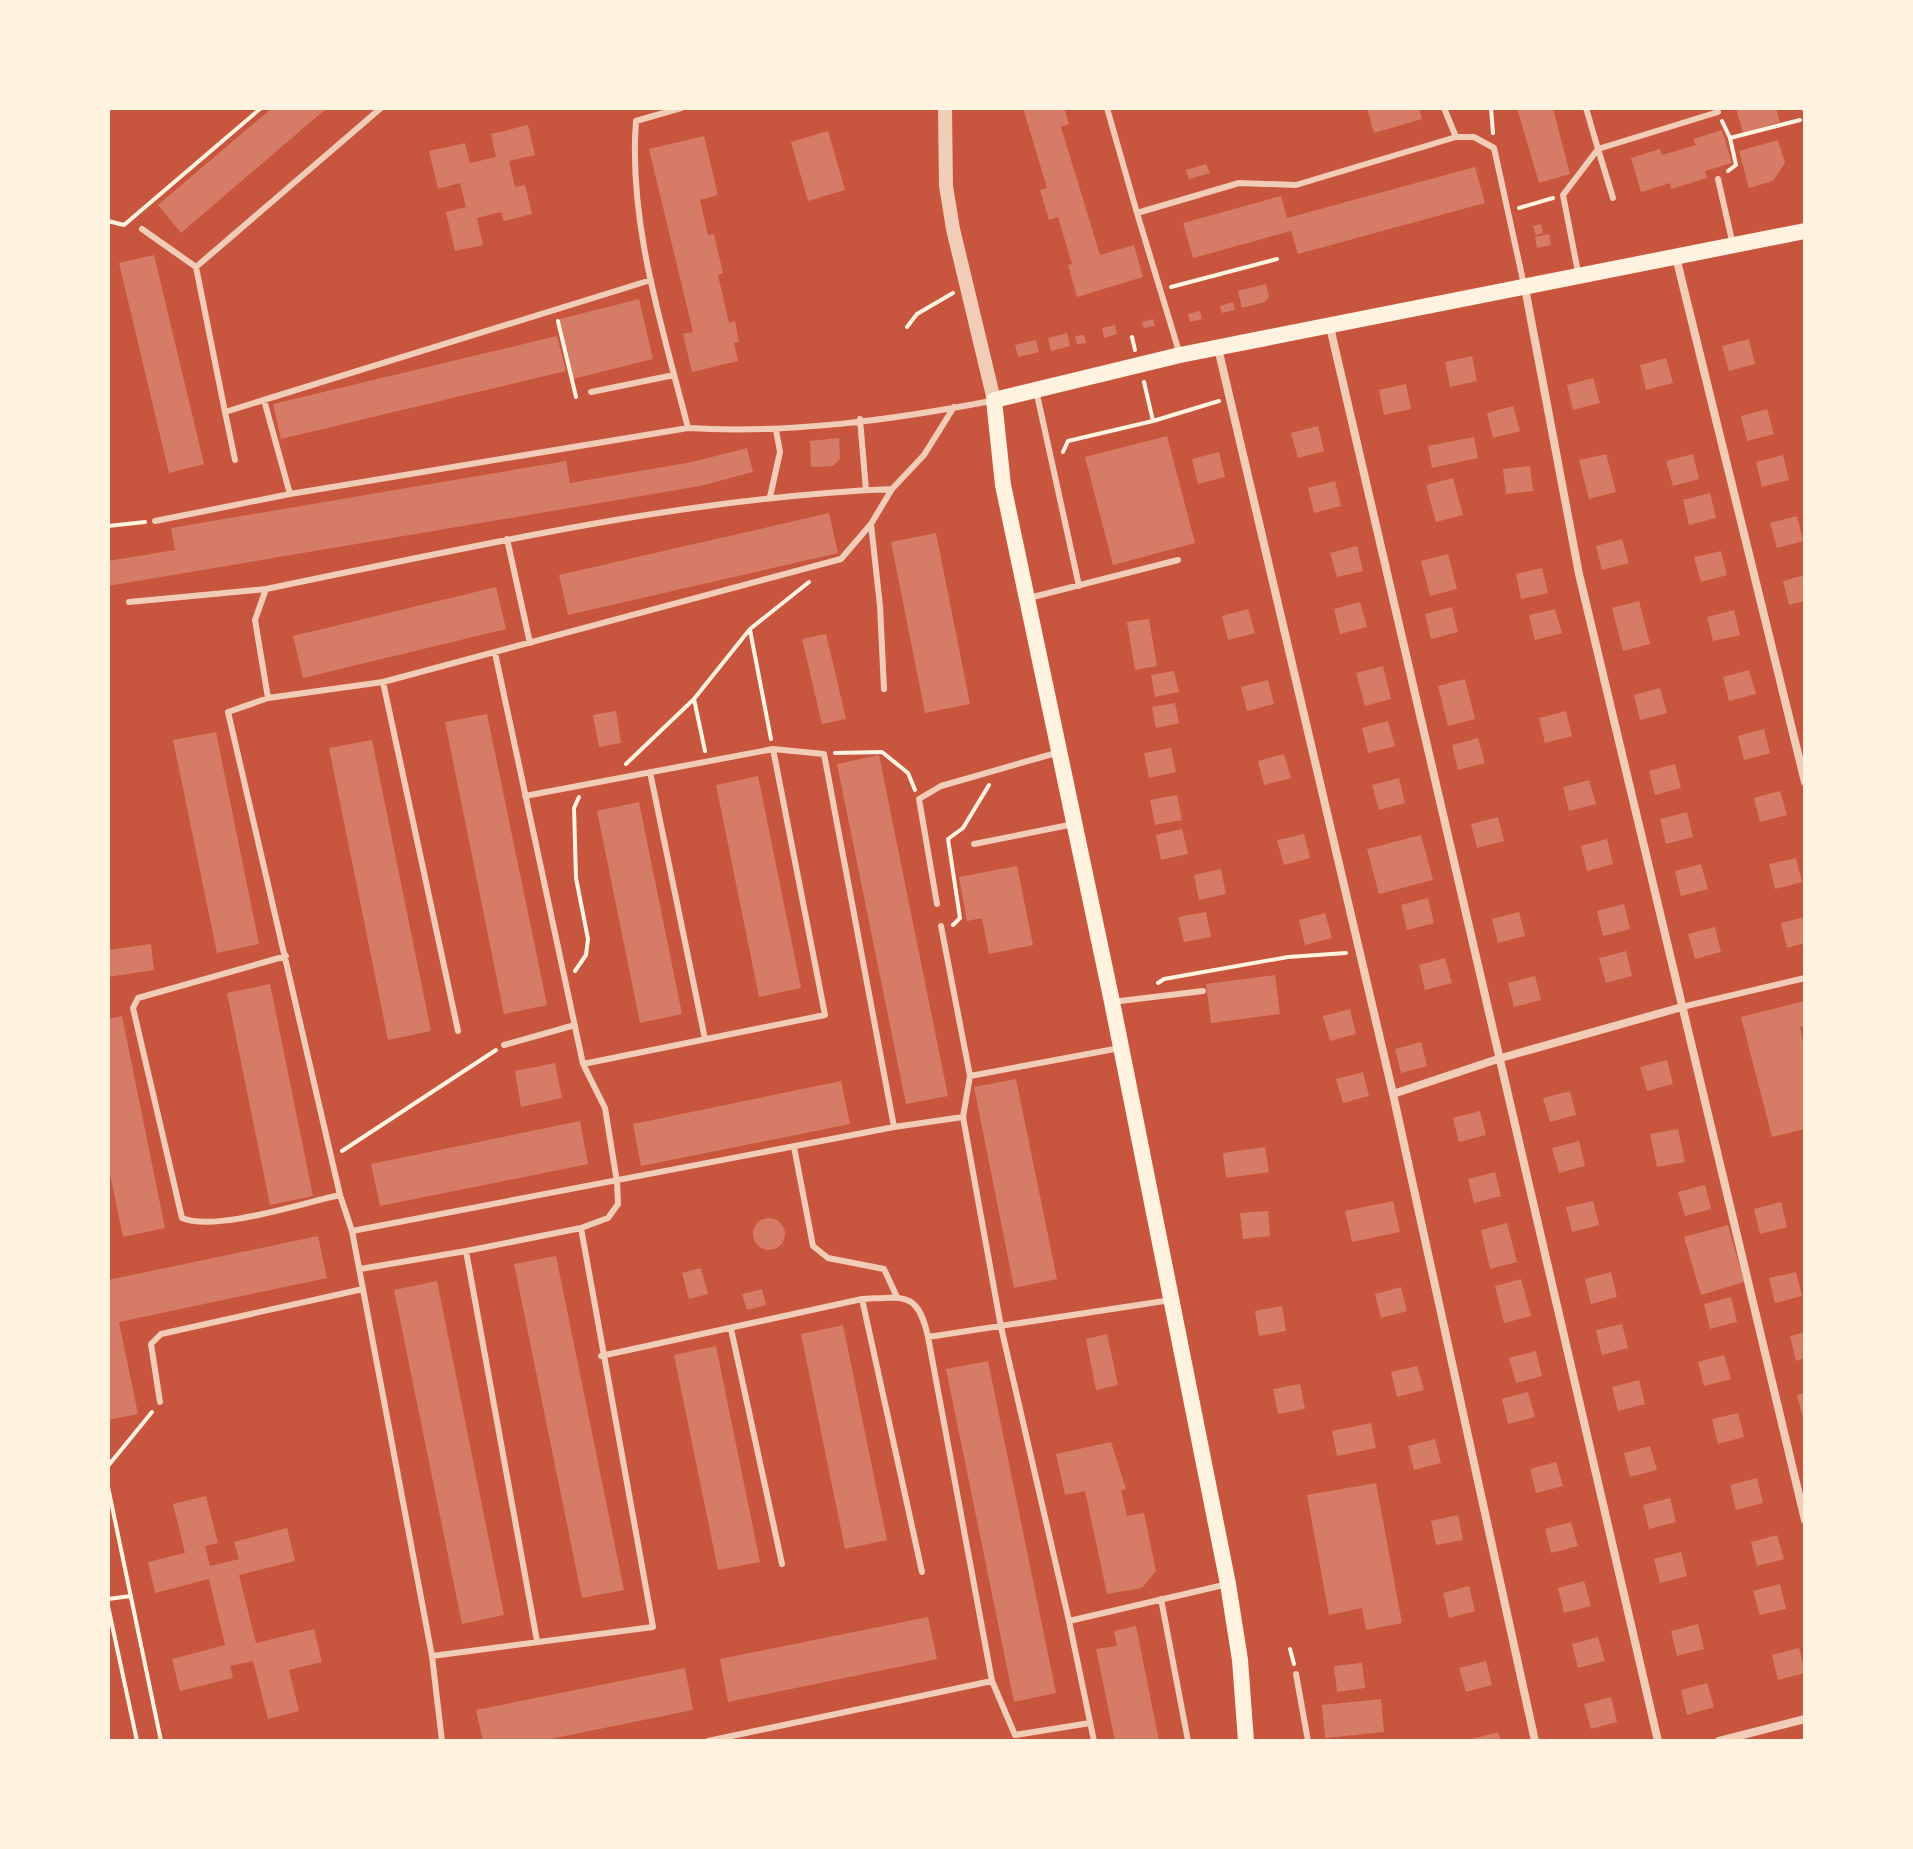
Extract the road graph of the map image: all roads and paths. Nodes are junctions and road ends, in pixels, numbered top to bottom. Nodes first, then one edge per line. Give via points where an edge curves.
1 (261, 108) edge
2 (381, 108) edge
3 (681, 108) edge
4 (945, 108) edge
5 (1107, 108) edge
6 (1444, 108) edge
7 (1491, 108) edge
8 (1586, 108) edge
9 (1718, 112) joint
10 (1805, 118) edge
11 (1456, 137) junction
12 (1730, 138) junction
13 (1494, 148) junction
14 (1598, 149) junction
15 (1718, 179) joint
16 (1563, 195) junction
17 (1613, 198) dead end
18 (1508, 211) junction
19 (1137, 213) junction
20 (108, 221) edge
21 (124, 225) junction
22 (142, 229) joint
23 (1805, 231) edge
24 (1733, 245) junction
25 (1676, 256) junction
26 (1277, 259) dead end
27 (196, 267) junction
28 (1579, 276) junction
29 (651, 280) junction
30 (966, 287) junction
31 (1525, 288) junction
32 (1162, 290) junction
33 (555, 310) junction
34 (907, 327) dead end
35 (1330, 327) junction
36 (1132, 337) dead end
37 (1218, 348) junction
38 (1180, 355) junction
39 (1139, 365) junction
40 (674, 375) junction
41 (1036, 390) junction
42 (591, 392) dead end
43 (576, 397) dead end
44 (1230, 398) junction
45 (264, 400) junction
46 (994, 400) junction
47 (954, 407) junction
48 (225, 412) junction
49 (860, 419) junction
50 (1153, 421) junction
51 (688, 428) junction
52 (776, 430) junction
53 (235, 460) dead end
54 (1053, 474) junction
55 (892, 489) junction
56 (866, 490) junction
57 (290, 494) junction
58 (770, 497) junction
59 (155, 521) joint
60 (871, 524) junction
61 (108, 526) edge
62 (507, 539) junction
63 (1178, 560) dead end
64 (824, 565) junction
65 (1079, 586) junction
66 (266, 589) junction
67 (1029, 598) junction
68 (129, 602) dead end
69 (750, 629) junction
70 (530, 643) junction
71 (495, 653) junction
72 (383, 682) junction
73 (884, 689) dead end
74 (268, 698) junction
75 (694, 699) junction
76 (773, 749) junction
77 (1059, 752) junction
78 (824, 754) junction
79 (707, 761) junction
80 (650, 772) junction
81 (609, 780) junction
82 (1805, 782) edge
83 (585, 784) junction
84 (525, 796) junction
85 (919, 799) junction
86 (1074, 824) junction
87 (974, 844) dead end
88 (937, 904) dead end
89 (941, 926) dead end
90 (1360, 952) junction
91 (286, 956) junction
92 (1805, 978) edge
93 (566, 984) junction
94 (1203, 991) dead end
95 (1134, 999) junction
96 (1112, 1002) junction
97 (1682, 1007) junction
98 (575, 1025) junction
99 (458, 1031) dead end
100 (705, 1039) junction
101 (504, 1045) joint
102 (1121, 1048) junction
103 (1501, 1058) junction
104 (583, 1064) junction
105 (970, 1076) junction
106 (1393, 1094) junction
107 (963, 1117) junction
108 (894, 1127) junction
109 (794, 1147) junction
110 (332, 1157) junction
111 (617, 1182) junction
112 (340, 1195) junction
113 (581, 1228) junction
114 (352, 1231) junction
115 (466, 1251) junction
116 (360, 1269) junction
117 (363, 1289) junction
118 (897, 1297) junction
119 (862, 1299) junction
120 (1171, 1300) junction
121 (1001, 1327) junction
122 (731, 1329) junction
123 (928, 1337) junction
124 (601, 1356) junction
125 (160, 1402) joint
126 (108, 1466) edge
127 (108, 1487) edge
128 (1805, 1520) edge
129 (782, 1564) dead end
130 (922, 1572) dead end
131 (1228, 1584) junction
132 (131, 1596) junction
133 (108, 1599) edge
134 (1161, 1599) junction
135 (108, 1606) edge
136 (1069, 1621) junction
137 (537, 1641) junction
138 (432, 1656) junction
139 (1296, 1674) dead end
140 (992, 1681) junction
141 (1805, 1719) edge
142 (1090, 1723) junction
143 (137, 1741) edge
144 (161, 1741) edge
145 (442, 1741) edge
146 (708, 1741) edge
147 (1094, 1741) edge
148 (1188, 1741) edge
149 (1246, 1741) edge
150 (1308, 1741) edge
151 (1535, 1741) edge
152 (1658, 1741) edge
153 (1719, 1741) edge

1 - 21 path
2 - 27 lane
3 - 29 lane via 636,121 633,158
4 - 30 street via 946,186
5 - 19 lane
6 - 11 lane
7 - 13 path
8 - 14 lane
9 - 12 path
9 - 14 lane
10 - 12 path
11 - 13 lane via 1474,137
11 - 19 lane via 1296,185 1239,183
12 - 15 path via 1736,165
13 - 18 lane
14 - 16 lane
14 - 17 lane
15 - 24 lane
16 - 18 path
16 - 28 lane
18 - 31 lane
19 - 32 lane
20 - 21 path
21 - 22 path
22 - 27 lane
23 - 24 main road
24 - 25 main road
25 - 28 main road
25 - 82 street
26 - 32 path
27 - 48 lane
28 - 31 main road
29 - 33 lane
29 - 40 lane
30 - 34 path via 917,314
30 - 46 street
31 - 35 main road
31 - 97 street via 1579,574
32 - 38 lane
33 - 43 path
33 - 45 lane
35 - 37 main road
35 - 103 street
36 - 39 path
37 - 38 main road
37 - 44 street
38 - 39 main road
39 - 41 main road
39 - 50 path
40 - 42 lane
40 - 51 lane
41 - 46 main road
41 - 54 lane
44 - 50 path
44 - 90 street
45 - 48 lane
45 - 57 lane
46 - 47 lane
46 - 67 main road via 1003,485
47 - 49 lane
47 - 55 lane via 924,455
48 - 53 lane
49 - 52 lane
49 - 56 lane
50 - 54 path via 1068,441
51 - 52 lane
51 - 57 lane
52 - 58 lane via 780,452
54 - 65 lane
55 - 56 lane
55 - 60 lane
56 - 58 lane
57 - 59 lane
58 - 62 lane
59 - 61 path
60 - 64 lane via 841,559
60 - 73 lane
62 - 66 lane
62 - 70 lane
63 - 65 lane
64 - 69 path via 805,587
64 - 70 lane
65 - 67 lane
66 - 68 lane
66 - 74 lane via 255,620
67 - 77 main road
69 - 75 path
69 - 76 path
70 - 71 lane
71 - 72 lane
71 - 84 lane
72 - 74 lane
72 - 99 lane
74 - 91 lane via 228,712
75 - 79 path
75 - 81 path
76 - 78 lane
76 - 79 lane
76 - 100 lane via 825,1015
77 - 85 lane via 941,786
77 - 86 main road
78 - 85 path via 882,752 908,773
78 - 108 lane
79 - 80 lane
80 - 81 lane
80 - 100 lane
81 - 83 lane
83 - 84 lane
83 - 93 path via 574,808 576,878 588,939 586,955
84 - 93 lane
85 - 88 lane
86 - 87 lane
86 - 96 main road
89 - 105 lane
90 - 95 path via 1288,957 1164,979
90 - 106 street
91 - 110 lane
91 - 112 lane via 138,998 133,1008 182,1218 194,1223 234,1218
92 - 97 lane
93 - 98 lane
94 - 95 lane
95 - 96 lane
96 - 102 main road
97 - 103 street
97 - 128 street
98 - 101 lane
98 - 104 lane
100 - 104 lane
101 - 110 path
102 - 105 lane
102 - 120 main road
103 - 106 street
103 - 152 street
104 - 111 lane via 605,1108
105 - 107 lane
106 - 151 street
107 - 108 lane
107 - 121 lane
108 - 109 lane
109 - 111 lane
109 - 118 lane via 813,1246 828,1258 884,1269
110 - 112 lane
111 - 113 lane via 618,1204 608,1218
111 - 114 lane
112 - 114 lane
113 - 115 lane
113 - 124 lane
114 - 116 lane
115 - 116 lane
115 - 137 lane
116 - 117 lane
117 - 125 lane via 161,1334 151,1344
117 - 138 lane
118 - 119 lane
118 - 123 lane via 916,1304
119 - 122 lane
119 - 130 lane
120 - 121 lane
120 - 131 main road
121 - 123 lane
121 - 136 lane
122 - 124 lane
122 - 129 lane
123 - 140 lane
124 - 137 lane via 653,1627
125 - 126 path
127 - 132 path
131 - 134 lane
131 - 149 main road
132 - 133 path
132 - 144 path
134 - 136 lane
134 - 148 lane
135 - 143 path
136 - 142 lane
137 - 138 lane
138 - 145 lane
139 - 150 lane
140 - 142 lane via 1015,1735
140 - 146 lane
141 - 153 street
142 - 147 lane

